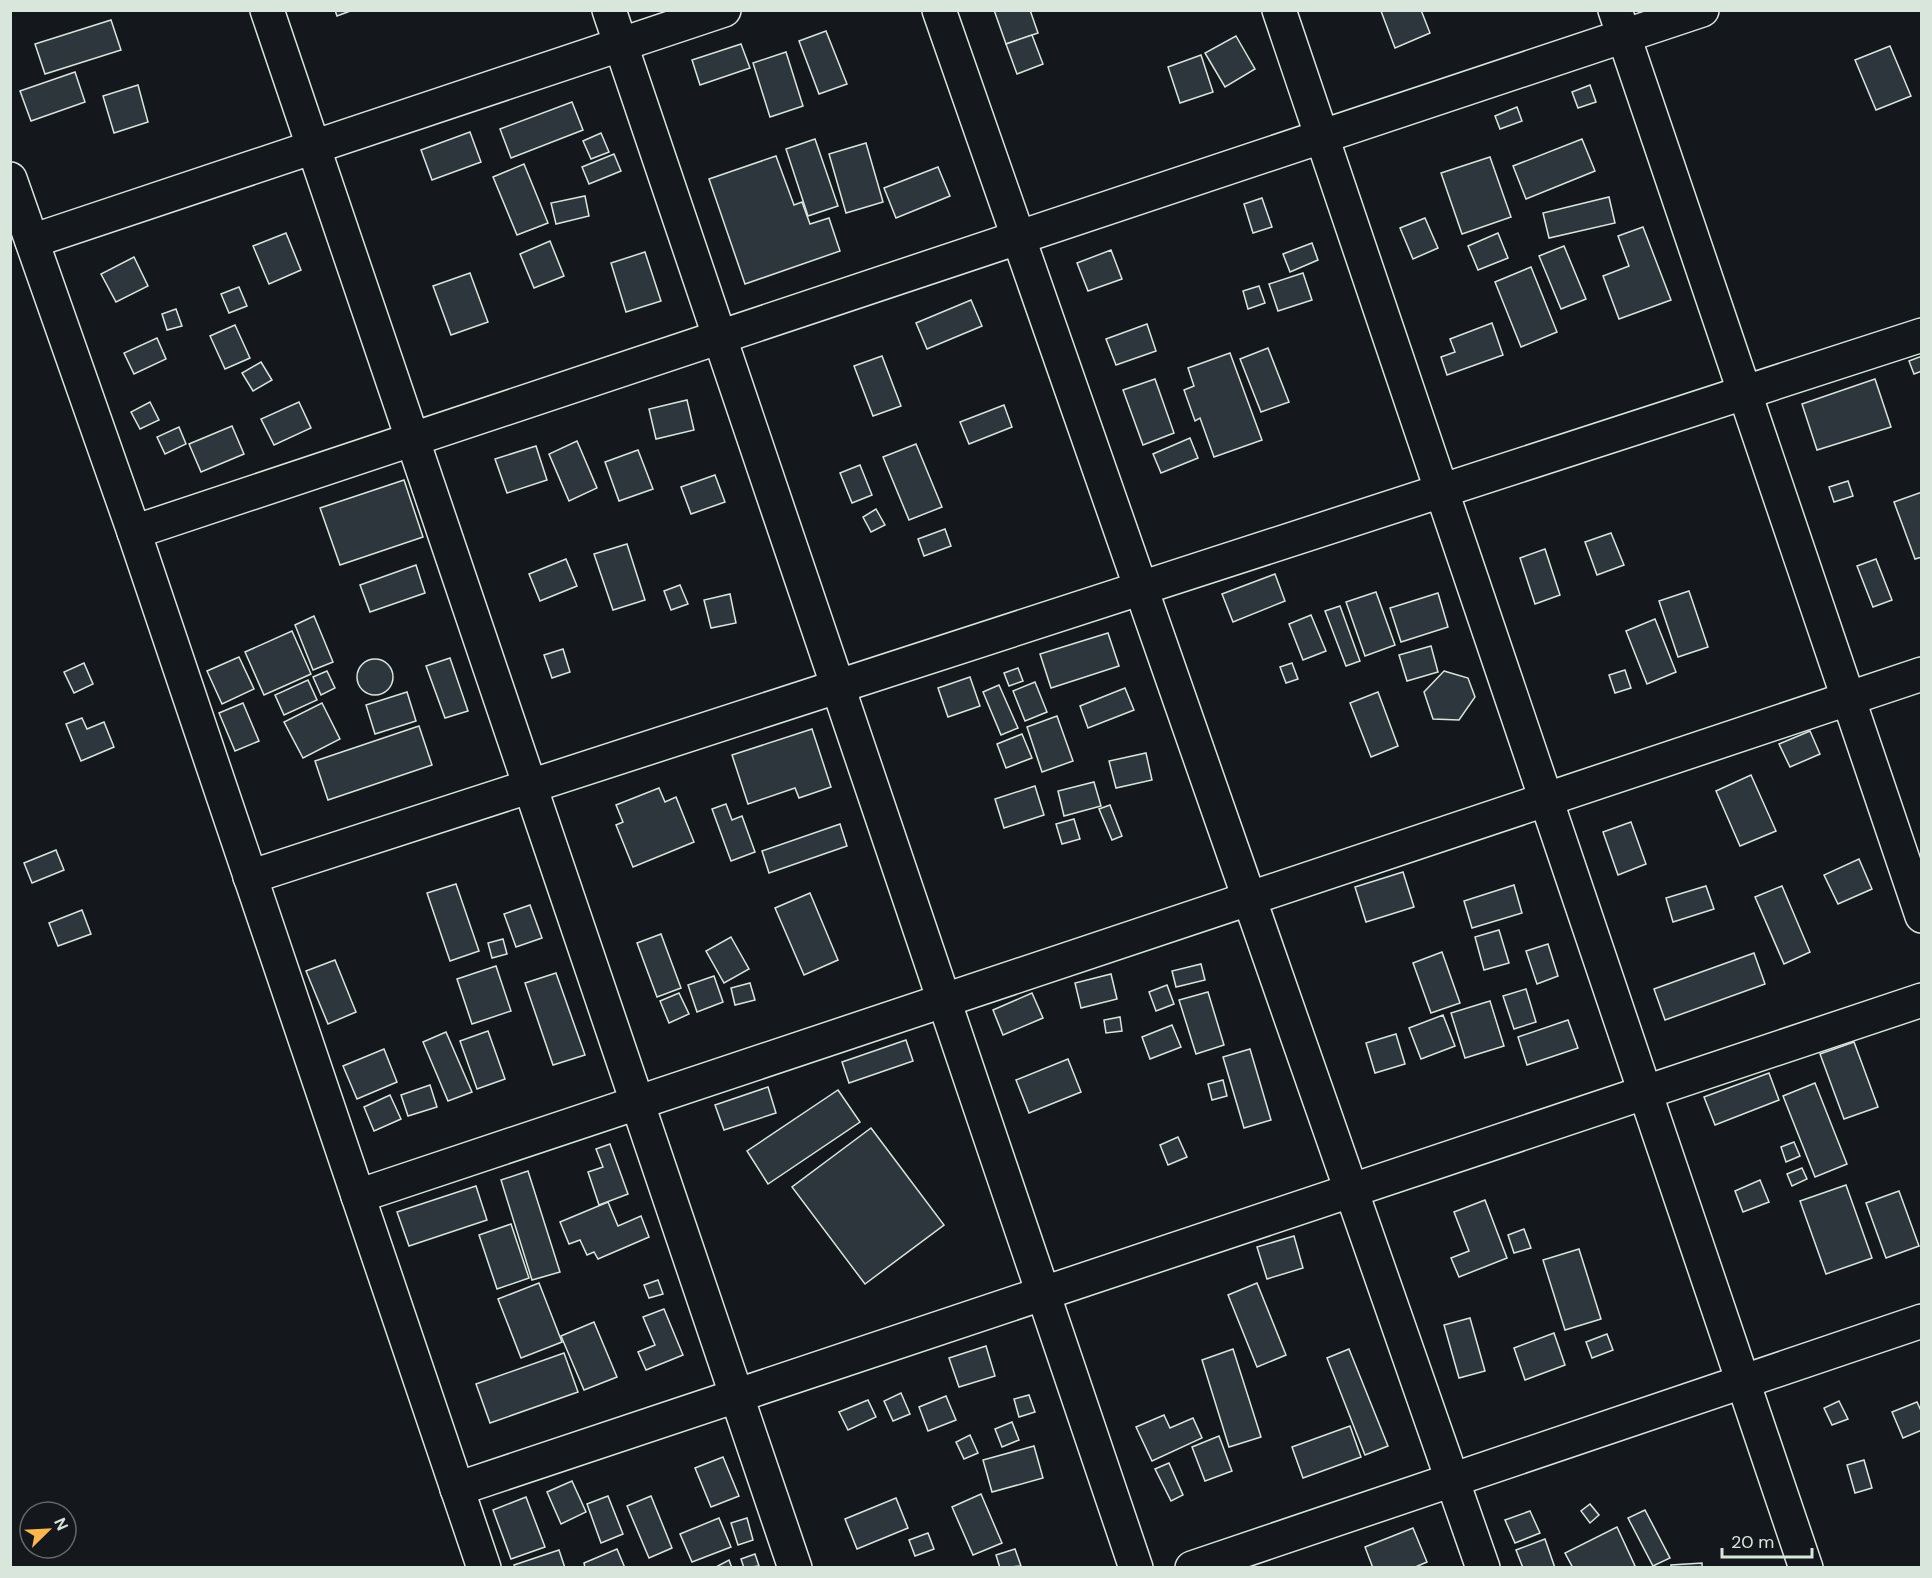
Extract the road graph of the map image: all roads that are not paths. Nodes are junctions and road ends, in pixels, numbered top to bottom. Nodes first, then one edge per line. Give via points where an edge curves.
1 (267, 10) edge
2 (609, 10) edge
3 (724, 10) edge
4 (939, 10) edge
5 (1279, 10) edge
6 (1702, 10) edge
7 (1620, 23) edge
8 (621, 45) junction
9 (1321, 137) junction
10 (314, 147) junction
11 (10, 179) edge
12 (1018, 238) junction
13 (32, 241) junction
14 (1922, 334) edge
15 (720, 337) junction
16 (1744, 392) junction
17 (413, 440) junction
18 (1441, 491) junction
19 (134, 532) junction
20 (1141, 588) junction
21 (1922, 674) edge
22 (838, 687) junction
23 (1848, 699) junction
24 (530, 787) junction
25 (1546, 800) junction
26 (250, 877) junction
27 (1249, 898) junction
28 (1922, 916) edge
29 (944, 1000) junction
30 (1922, 1000) edge
31 (1645, 1093) junction
32 (637, 1102) junction
33 (1351, 1191) junction
34 (358, 1196) junction
35 (1043, 1293) junction
36 (1922, 1321) edge
37 (1743, 1382) junction
38 (736, 1396) junction
39 (1453, 1480) junction
40 (457, 1489) junction
41 (484, 1568) edge
42 (795, 1568) edge
43 (1136, 1568) edge
44 (1192, 1568) edge
45 (1483, 1568) edge
46 (1806, 1568) edge

1 - 10 street
2 - 8 street
3 - 8 street
4 - 12 street
5 - 9 street
6 - 7 street
7 - 9 street
7 - 16 street
8 - 10 street
8 - 15 street
9 - 12 street
9 - 18 street
10 - 13 street
10 - 17 street
11 - 13 street
12 - 15 street
12 - 20 street
13 - 19 street
14 - 16 street
15 - 17 street
15 - 22 street
16 - 18 street
16 - 23 street
17 - 19 street
17 - 24 street
18 - 20 street
18 - 25 street
19 - 26 street
20 - 22 street
20 - 27 street
21 - 23 street
22 - 24 street
22 - 29 street
23 - 25 street
23 - 28 street
24 - 26 street
24 - 32 street
25 - 27 street
25 - 31 street
26 - 34 street
27 - 29 street
27 - 33 street
29 - 32 street
29 - 35 street
30 - 31 street
31 - 33 street
31 - 37 street
32 - 34 street
32 - 38 street
33 - 35 street
33 - 39 street
34 - 40 street
35 - 38 street
35 - 43 street
36 - 37 street
37 - 39 street
37 - 46 street
38 - 40 street
38 - 42 street
39 - 44 street
39 - 45 street
40 - 41 street

